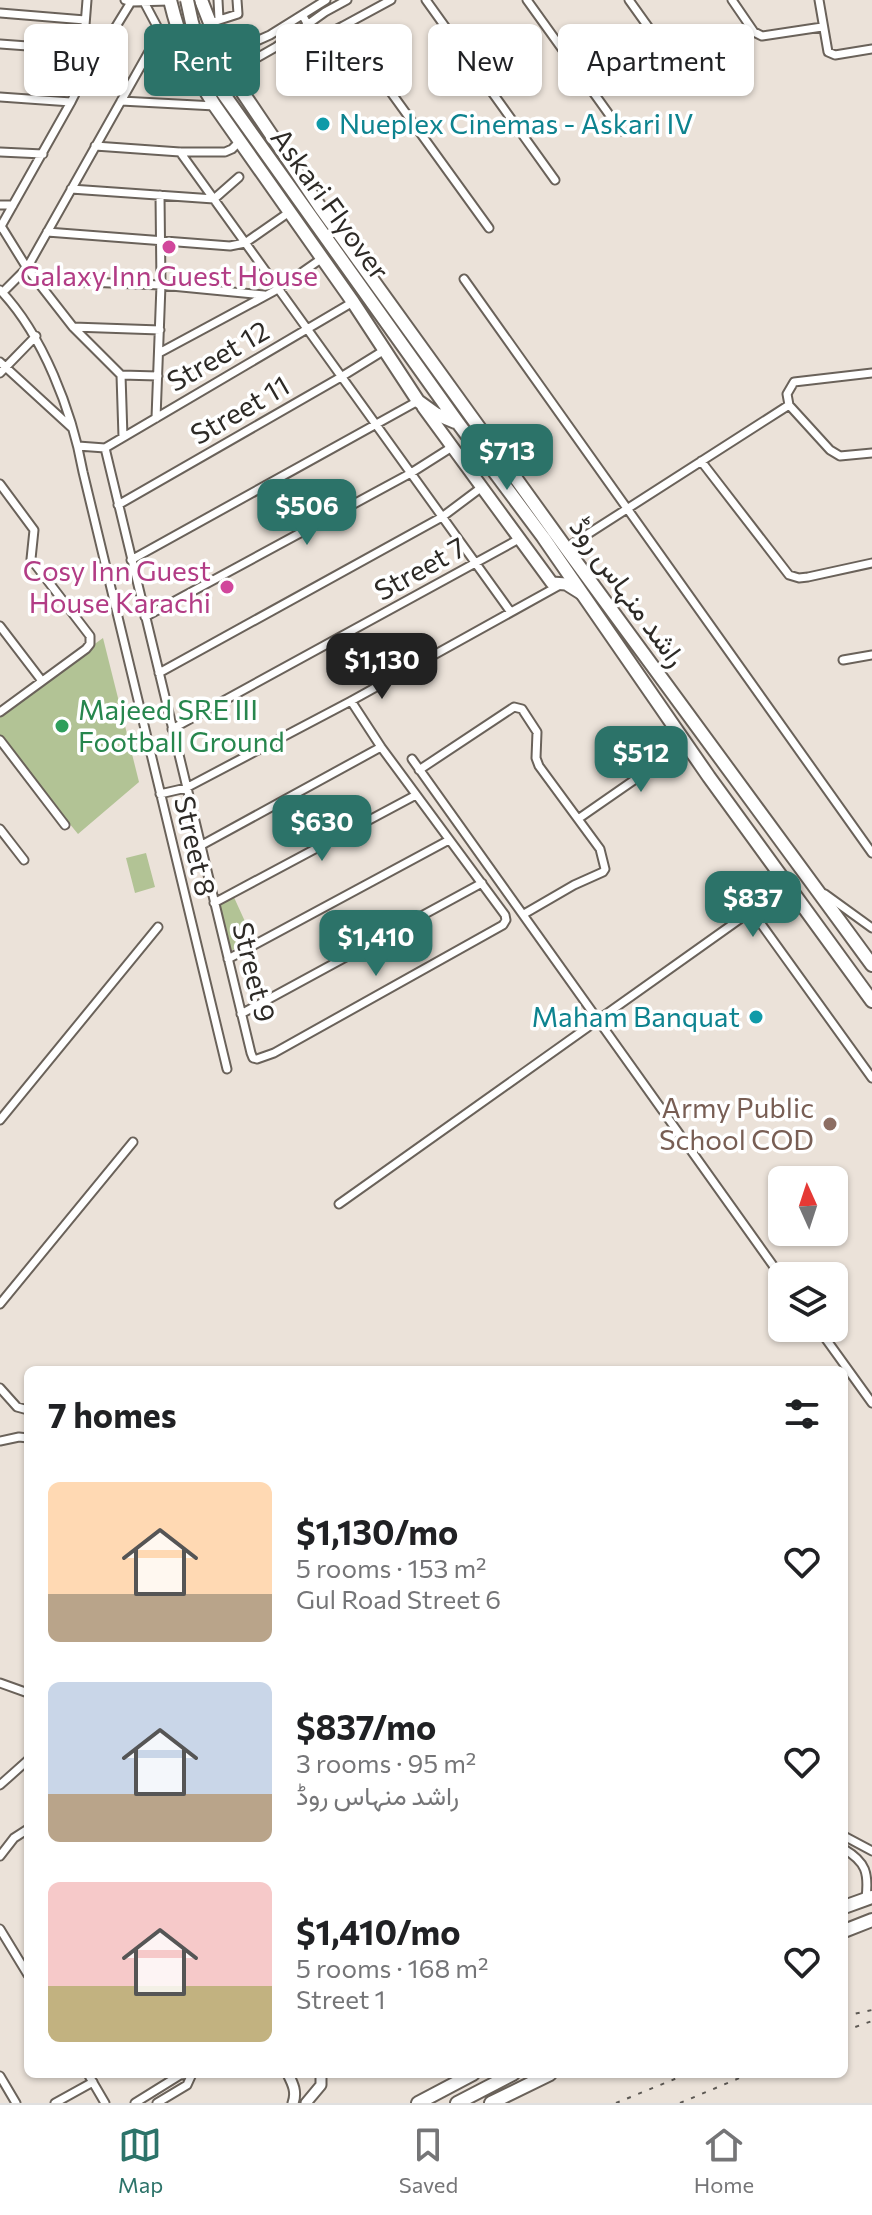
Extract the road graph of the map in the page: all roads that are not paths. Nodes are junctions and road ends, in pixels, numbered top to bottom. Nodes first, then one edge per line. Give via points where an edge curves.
1 (87, 0) edge
2 (143, 0) edge
3 (170, 0) edge
4 (187, 0) edge
5 (201, 0) edge
6 (218, 0) edge
7 (237, 0) edge
8 (326, 0) edge
9 (347, 0) edge
10 (391, 0) edge
11 (426, 0) edge
12 (527, 0) edge
13 (629, 0) edge
14 (732, 0) edge
15 (819, 0) edge
16 (128, 1) edge
17 (0, 13) edge
18 (303, 16) junction
19 (85, 20) junction
20 (212, 20) junction
21 (85, 24) edge
22 (114, 24) edge
23 (176, 24) edge
24 (203, 24) edge
25 (213, 24) edge
26 (307, 24) edge
27 (310, 24) edge
28 (347, 24) edge
29 (646, 24) edge
30 (822, 27) junction
31 (270, 35) junction
32 (260, 39) edge
33 (0, 44) edge
34 (24, 46) edge
35 (276, 47) joint
36 (872, 49) edge
37 (260, 56) edge
38 (128, 88) edge
39 (74, 96) edge
40 (124, 96) edge
41 (209, 96) edge
42 (248, 96) edge
43 (394, 96) edge
44 (0, 97) edge
45 (121, 101) junction
46 (71, 102) junction
47 (215, 106) junction
48 (621, 131) dead end
49 (240, 141) junction
50 (95, 146) junction
51 (0, 152) edge
52 (180, 152) junction
53 (43, 154) junction
54 (239, 177) dead end
55 (555, 180) dead end
56 (71, 189) junction
57 (160, 195) junction
58 (214, 199) junction
59 (0, 205) edge
60 (13, 205) junction
61 (288, 213) junction
62 (1, 227) edge
63 (489, 228) dead end
64 (47, 232) junction
65 (161, 242) junction
66 (245, 243) junction
67 (321, 259) junction
68 (27, 268) junction
69 (464, 279) dead end
70 (36, 280) junction
71 (161, 285) junction
72 (278, 289) junction
73 (1, 291) edge
74 (264, 295) junction
75 (353, 302) junction
76 (73, 327) junction
77 (307, 329) junction
78 (160, 330) junction
79 (36, 336) junction
80 (383, 351) junction
81 (159, 353) junction
82 (2, 368) edge
83 (872, 373) edge
84 (121, 375) junction
85 (158, 376) junction
86 (341, 377) junction
87 (418, 401) junction
88 (789, 405) junction
89 (156, 418) junction
90 (458, 423) junction
91 (476, 423) junction
92 (376, 426) junction
93 (74, 430) junction
94 (123, 437) junction
95 (78, 446) junction
96 (452, 447) junction
97 (105, 448) junction
98 (872, 453) edge
99 (701, 461) junction
100 (411, 473) junction
101 (518, 482) junction
102 (502, 483) junction
103 (0, 484) edge
104 (482, 487) junction
105 (118, 505) junction
106 (627, 508) junction
107 (442, 517) junction
108 (543, 537) junction
109 (519, 539) junction
110 (566, 548) junction
111 (131, 560) junction
112 (872, 563) edge
113 (476, 564) junction
114 (561, 584) junction
115 (583, 595) junction
116 (510, 611) junction
117 (145, 617) junction
118 (0, 626) edge
119 (872, 655) edge
120 (843, 660) dead end
121 (159, 673) junction
122 (42, 681) junction
123 (351, 701) junction
124 (0, 712) edge
125 (172, 729) junction
126 (0, 740) edge
127 (686, 744) junction
128 (381, 747) junction
129 (412, 759) dead end
130 (419, 770) junction
131 (186, 788) junction
132 (160, 794) junction
133 (416, 795) junction
134 (578, 819) junction
135 (65, 825) dead end
136 (0, 829) edge
137 (449, 840) junction
138 (200, 846) junction
139 (872, 853) edge
140 (24, 860) dead end
141 (482, 883) junction
142 (817, 888) junction
143 (214, 903) junction
144 (524, 914) junction
145 (158, 927) dead end
146 (872, 928) edge
147 (228, 959) junction
148 (872, 965) edge
149 (872, 1001) edge
150 (241, 1014) junction
151 (598, 1022) junction
152 (227, 1069) dead end
153 (872, 1078) edge
154 (0, 1120) edge
155 (133, 1142) dead end
156 (339, 1204) dead end
157 (770, 1262) edge
158 (0, 1304) edge
159 (828, 1342) edge
160 (845, 1366) edge
161 (848, 1370) edge
162 (0, 1388) edge
163 (872, 1403) edge
164 (24, 1410) edge
165 (24, 1438) edge
166 (0, 1441) edge
167 (0, 1683) edge
168 (24, 1692) edge
169 (24, 1764) edge
170 (0, 1785) edge
171 (24, 1832) edge
172 (848, 1838) edge
173 (860, 1845) junction
174 (848, 1851) edge
175 (872, 1851) edge
176 (854, 1855) junction
177 (0, 1856) edge
178 (869, 1898) edge
179 (848, 1906) edge
180 (872, 1920) edge
181 (0, 1929) edge
182 (848, 1929) edge
183 (24, 1968) edge
184 (0, 2076) edge
185 (90, 2078) edge
186 (175, 2078) edge
187 (190, 2078) edge
188 (290, 2078) edge
189 (321, 2078) edge
190 (465, 2078) edge
191 (505, 2078) edge
192 (542, 2078) edge
193 (93, 2082) junction
194 (16, 2103) edge
195 (55, 2103) edge
196 (105, 2103) edge
197 (135, 2103) edge
198 (157, 2103) edge
199 (293, 2103) edge
200 (306, 2103) edge
201 (418, 2103) edge
202 (457, 2103) edge
203 (491, 2103) edge

1 - 19 street
2 - 3 street
2 - 16 street
2 - 38 street via 160,32
3 - 23 main road
4 - 90 main road, Askari Flyover, bridge via 215,82
5 - 20 main road, راشد منہاس روڈ
6 - 20 street
7 - 20 street via 238,14
8 - 18 street
9 - 27 street
10 - 28 street
11 - 55 street
12 - 48 street
13 - 29 street
14 - 30 street via 757,34
15 - 30 street
16 - 22 street
17 - 19 street
18 - 26 street
18 - 31 street
19 - 21 street
20 - 24 main road
20 - 25 main road, راشد منہاس روڈ
30 - 36 street via 830,54
31 - 32 street
31 - 35 street
33 - 34 street
35 - 37 street
39 - 46 street
40 - 45 street
41 - 47 main road
42 - 91 main road, راشد منہاس روڈ via 320,207
43 - 63 street
44 - 46 street
45 - 47 street
45 - 50 street
46 - 53 street
47 - 49 main road
49 - 52 street via 225,152
49 - 61 main road
50 - 52 street
50 - 56 street
51 - 53 street
52 - 58 street
53 - 60 street
54 - 58 street
56 - 57 street
56 - 64 street
57 - 58 street
57 - 65 street
58 - 66 street
59 - 60 street
60 - 62 street
61 - 66 street
61 - 67 main road
62 - 68 street
64 - 65 street
64 - 68 street
65 - 66 street
65 - 71 street
66 - 72 street
67 - 72 street
67 - 75 main road
68 - 70 street
68 - 73 street
69 - 106 street
70 - 71 street
70 - 76 street
71 - 74 street
71 - 78 street
72 - 74 street
72 - 77 street
73 - 79 street, Street 8
74 - 81 street
75 - 77 street, Street 12
75 - 80 main road
76 - 78 street
76 - 84 street
77 - 86 street
77 - 89 street, Street 12
78 - 81 street
79 - 82 street
79 - 93 street, Street 8
80 - 86 street, Street 11
80 - 87 main road
81 - 85 street
82 - 93 street
83 - 88 street via 794,382 787,394
84 - 85 street
84 - 94 street
85 - 89 street
86 - 92 street
86 - 105 street, Street 11
87 - 90 main road
87 - 92 street
87 - 96 main road
88 - 98 street via 840,456
88 - 99 street
89 - 94 street, Street 12
90 - 102 main road, راشد منہاس روڈ
91 - 101 main road, راشد منہاس روڈ
91 - 102 main road via 504,475
92 - 100 street
92 - 111 street
93 - 95 street, Street 8
94 - 97 street, Street 12
95 - 97 street
95 - 132 street, Street 8
96 - 100 street
96 - 104 main road
97 - 105 street, Street 9
99 - 106 street
99 - 112 street via 789,575 808,577
100 - 107 street
100 - 117 street
101 - 108 main road via 517,491
101 - 110 main road, راشد منہاس روڈ
102 - 108 main road, راشد منہاس روڈ
103 - 122 street via 34,530 31,559 90,636 86,649
104 - 107 street
104 - 109 main road
105 - 111 street, Street 9
106 - 110 street
106 - 139 street
107 - 113 street
107 - 121 street
108 - 115 main road, راشد منہاس روڈ
109 - 113 street, Street 7
109 - 114 main road via 552,583
110 - 142 main road, راشد منہاس روڈ
111 - 117 street, Street 9
113 - 116 street
113 - 125 street, Street 7
114 - 115 main road
114 - 116 street
115 - 127 main road, راشد منہاس روڈ
116 - 123 street
117 - 121 street, Street 9
118 - 122 street
119 - 120 street
121 - 125 street, Street 9
122 - 124 street
123 - 128 street
123 - 131 street
125 - 131 street, Street 9
126 - 135 street
127 - 134 street
127 - 149 main road, راشد منہاس روڈ
128 - 133 street
128 - 138 street
129 - 130 street
130 - 134 street via 514,707 522,709 537,732 537,762
130 - 144 street
131 - 132 street
131 - 138 street, Street 9
132 - 152 street, Street 8
133 - 137 street
133 - 143 street
134 - 144 street via 600,849 605,869
136 - 140 street
137 - 141 street
137 - 147 street
138 - 143 street, Street 9
141 - 150 street
141 - 150 street, Street 9 via 505,915 503,925 274,1053 253,1058
142 - 146 street
142 - 148 main road, راشد منہاس روڈ
143 - 147 street, Street 9
144 - 151 street
145 - 154 street
147 - 150 street, Street 9
151 - 153 street via 747,914 759,921
151 - 156 street
151 - 157 street
155 - 158 street
159 - 160 street
161 - 163 street
162 - 164 street
165 - 166 street
167 - 168 street
169 - 170 street
171 - 177 street
172 - 173 street
173 - 175 street
173 - 176 street
174 - 176 street
176 - 178 street via 867,1876
178 - 179 main road
180 - 182 main road
181 - 183 street
184 - 194 street
185 - 193 street
186 - 197 street
187 - 198 street via 187,2085
188 - 199 street
189 - 200 street
190 - 201 main road
191 - 202 main road
192 - 203 main road
193 - 195 street
193 - 196 street

